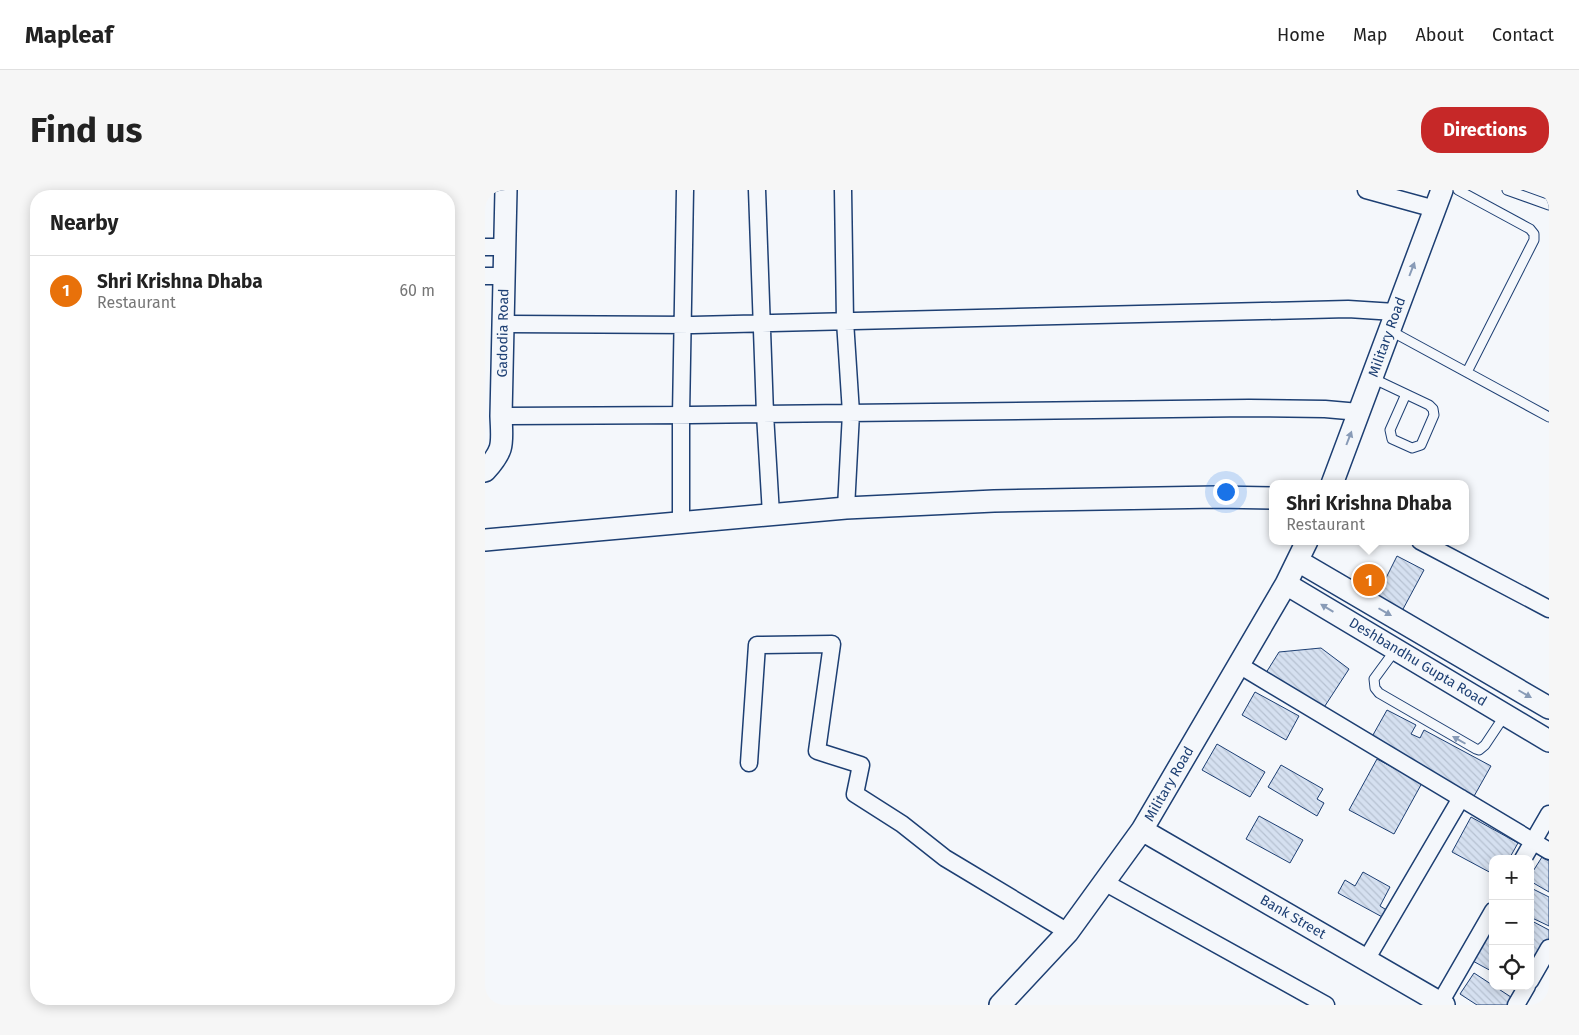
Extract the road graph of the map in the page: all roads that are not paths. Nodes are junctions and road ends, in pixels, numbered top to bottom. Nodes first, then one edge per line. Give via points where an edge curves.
1 (506, 190) edge
2 (685, 190) edge
3 (757, 190) edge
4 (843, 190) edge
5 (1366, 190) edge
6 (1459, 190) edge
7 (1507, 190) edge
8 (1439, 199) edge
9 (1549, 205) edge
10 (494, 247) edge
11 (494, 276) edge
12 (845, 321) junction
13 (1392, 321) junction
14 (763, 323) junction
15 (503, 324) junction
16 (682, 325) junction
17 (1467, 372) junction
18 (1371, 378) junction
19 (1406, 394) junction
20 (1359, 412) junction
21 (851, 413) junction
22 (765, 414) junction
23 (501, 416) junction
24 (681, 416) junction
25 (1549, 418) edge
26 (485, 471) edge
27 (1334, 480) edge
28 (1269, 498) edge
29 (846, 508) junction
30 (771, 514) junction
31 (681, 522) junction
32 (485, 540) edge
33 (1305, 545) edge
34 (1428, 545) edge
35 (1297, 561) junction
36 (1287, 584) junction
37 (1549, 609) edge
38 (1396, 649) junction
39 (1239, 664) junction
40 (1549, 708) edge
41 (1505, 714) junction
42 (1549, 741) edge
43 (749, 763) dead end
44 (1461, 798) junction
45 (1549, 814) edge
46 (1142, 830) junction
47 (1533, 842) junction
48 (1549, 851) edge
49 (1525, 855) edge
50 (1104, 882) junction
51 (1489, 919) edge
52 (1067, 932) junction
53 (1549, 948) edge
54 (1366, 960) junction
55 (1534, 974) edge
56 (1525, 990) edge
57 (1007, 1003) edge
58 (1442, 1004) edge
59 (1326, 1005) edge
60 (1516, 1005) edge

1 - 10 street, Gadodia Road
2 - 16 street
3 - 14 street
4 - 12 street
5 - 8 street
6 - 17 lane via 1534,234 1534,240
7 - 9 lane
13 -> 8 street, Military Road
10 - 11 street, Gadodia Road
11 - 15 street, Gadodia Road
12 - 13 street via 1347,309
12 - 14 street
12 - 21 street
13 - 17 lane
13 - 18 street, Military Road
14 - 16 street
14 - 22 street
15 - 16 street
15 - 23 street, Gadodia Road
16 - 24 street
17 - 25 lane
18 - 19 lane
18 - 20 street, Military Road
19 - 19 lane via 1429,405 1434,415 1421,444 1412,448 1390,435
20 - 21 street via 1249,408
27 -> 20 street, Military Road
21 - 22 street
21 - 29 street
22 - 24 street
22 - 30 street
23 - 24 street
23 - 26 street, Gadodia Road via 501,449
24 - 31 street
28 - 29 street via 994,501
29 - 30 street
30 - 31 street
31 - 32 street
33 - 35 street, Military Road
34 - 37 street
35 - 36 street, Military Road
35 -> 40 street, Deshbandhu Gupta Road
38 -> 36 street, Deshbandhu Gupta Road
36 - 39 street, Military Road
38 - 41 street, Deshbandhu Gupta Road
41 -> 38 lane via 1485,745 1476,750 1379,693 1374,679
39 - 44 street
39 - 46 street, Military Road
41 - 42 street, Deshbandhu Gupta Road
43 - 52 street via 757,646 832,644 817,751 861,765 855,794 902,824 945,858
44 - 47 street
44 - 54 street
45 - 47 street
46 - 50 street, Military Road
46 - 54 street, Bank Street
47 - 48 street
47 - 49 street
50 - 52 street, Military Road
50 - 59 street
51 - 58 street
52 - 57 street, Military Road
53 - 55 street
54 - 58 street, Bank Street
56 - 60 street

